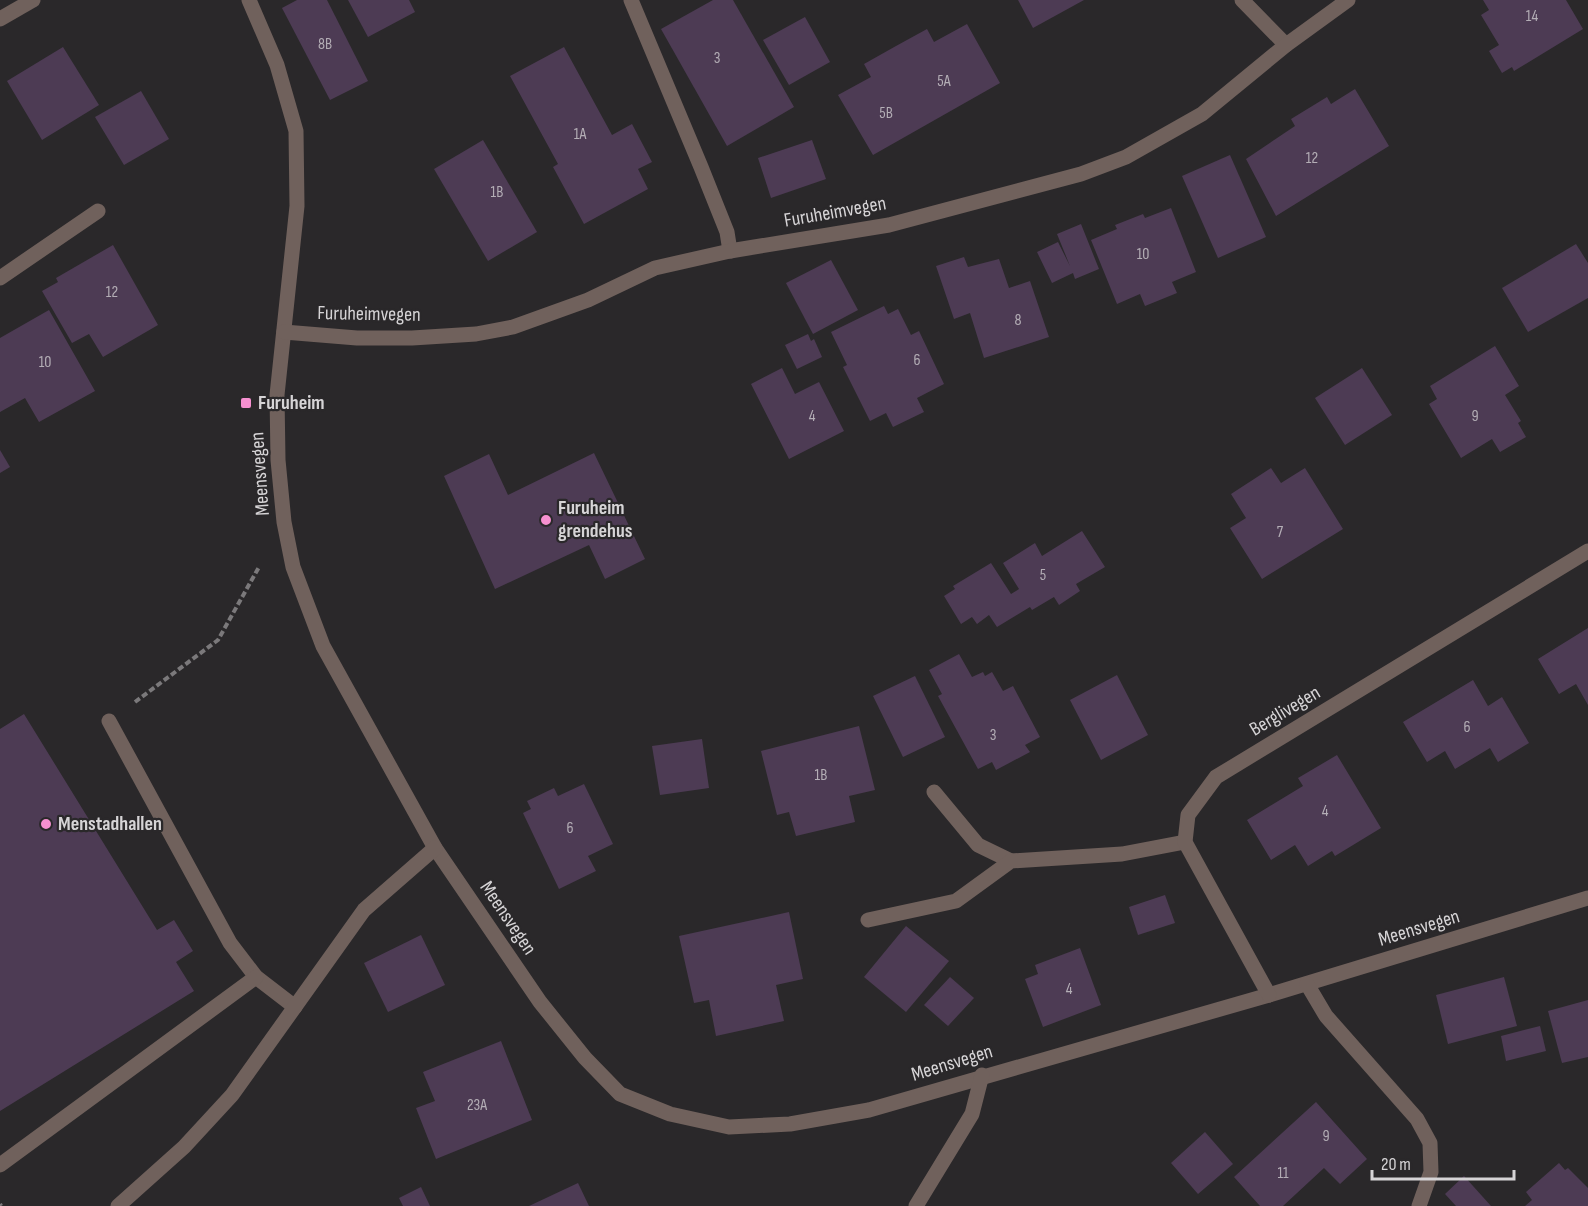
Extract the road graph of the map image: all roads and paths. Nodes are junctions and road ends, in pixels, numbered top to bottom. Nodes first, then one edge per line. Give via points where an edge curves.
1 (33, 0) edge
2 (249, 0) edge
3 (631, 0) edge
4 (1242, 0) edge
5 (1348, 0) edge
6 (0, 19) edge
7 (1286, 45) junction
8 (98, 211) dead end
9 (730, 251) junction
10 (0, 278) edge
11 (284, 332) junction
12 (284, 522) junction
13 (1588, 551) edge
14 (109, 721) joint
15 (934, 792) dead end
16 (1185, 842) junction
17 (435, 848) junction
18 (1011, 861) junction
19 (1588, 898) edge
20 (868, 920) dead end
21 (256, 977) junction
22 (1307, 984) junction
23 (1269, 995) junction
24 (295, 1007) junction
25 (982, 1075) junction
26 (0, 1165) edge
27 (118, 1206) edge
28 (916, 1206) edge
29 (1419, 1206) edge

1 - 6 street
2 - 11 street, Meensvegen via 277,65 296,131 297,206
3 - 9 street via 727,232
4 - 7 street
5 - 7 street, Furuheimvegen
7 - 9 street, Furuheimvegen via 1202,114 1125,157 1081,174 889,225
8 - 10 street
9 - 11 street, Furuheimvegen via 655,268 588,300 513,327 476,334 357,338
11 - 12 street, Meensvegen via 277,395
12 - 14 path via 218,640
12 - 17 street, Meensvegen via 293,567 323,646
13 - 16 street, Berglivegen via 1216,777 1188,815
14 - 21 street via 230,943
15 - 18 street via 978,845
16 - 18 street via 1122,854
16 - 23 street
17 - 24 street via 364,910
17 - 25 street, Meensvegen via 540,1002 620,1094 670,1114 729,1127 790,1124 869,1110
18 - 20 street via 956,901
19 - 22 street, Meensvegen
21 - 24 street
21 - 26 street
22 - 23 street, Meensvegen
22 - 29 street via 1326,1016 1417,1119 1430,1143 1431,1172
23 - 25 street, Meensvegen
24 - 27 street via 232,1095 184,1147
25 - 28 street via 972,1114

